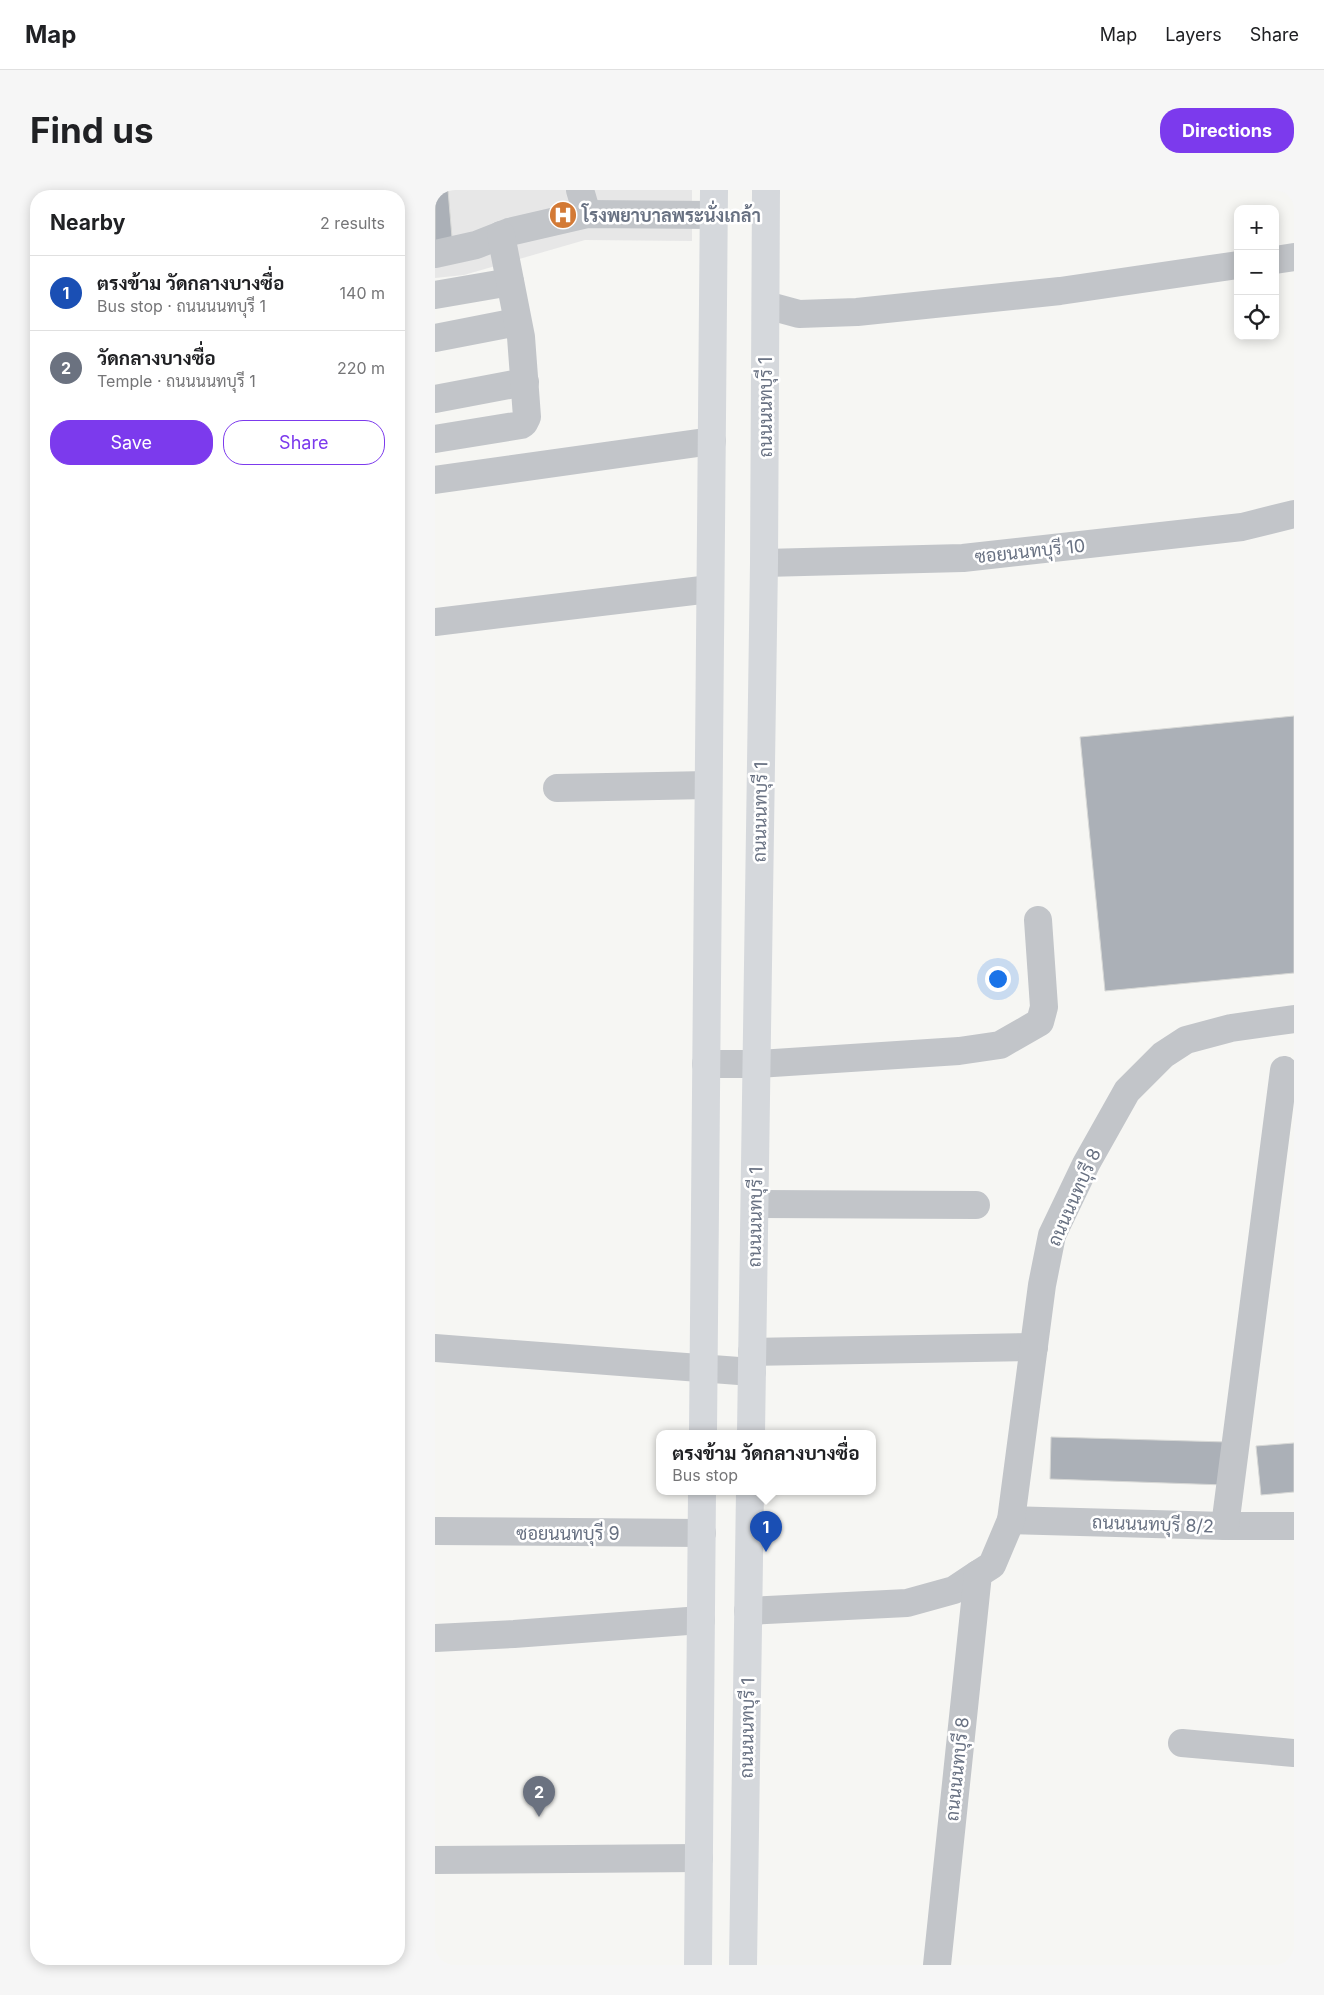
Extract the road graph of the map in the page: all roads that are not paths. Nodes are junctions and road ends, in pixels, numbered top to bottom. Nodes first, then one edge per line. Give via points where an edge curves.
1 (766, 190) edge
2 (583, 202) edge
3 (713, 202) edge
4 (501, 235) junction
5 (435, 254) edge
6 (1294, 257) edge
7 (1279, 259) edge
8 (1234, 266) edge
9 (510, 282) junction
10 (435, 295) edge
11 (766, 305) junction
12 (517, 322) junction
13 (435, 338) edge
14 (525, 382) junction
15 (435, 399) edge
16 (435, 439) edge
17 (712, 441) junction
18 (435, 480) edge
19 (1294, 514) edge
20 (764, 563) junction
21 (710, 589) junction
22 (435, 622) edge
23 (708, 785) junction
24 (557, 788) dead end
25 (1038, 920) dead end
26 (1294, 1019) edge
27 (706, 1064) junction
28 (757, 1064) junction
29 (1284, 1070) dead end
30 (755, 1204) junction
31 (976, 1205) dead end
32 (1034, 1347) junction
33 (435, 1348) edge
34 (752, 1362) junction
35 (704, 1368) junction
36 (703, 1430) edge
37 (751, 1430) edge
38 (702, 1495) edge
39 (751, 1495) edge
40 (1011, 1520) junction
41 (1225, 1526) junction
42 (1294, 1526) edge
43 (435, 1531) edge
44 (702, 1533) junction
45 (978, 1574) junction
46 (749, 1611) junction
47 (701, 1620) junction
48 (435, 1638) edge
49 (1182, 1744) dead end
50 (1294, 1753) edge
51 (699, 1858) junction
52 (435, 1860) edge
53 (698, 1965) edge
54 (743, 1965) edge
55 (937, 1965) edge

1 - 11 main road, ถนนนนทบุรี 1
2 - 3 street
2 - 4 street
3 - 17 main road
4 - 5 street via 476,245
4 - 9 street
6 - 7 street
8 - 11 street via 1060,292 857,312 799,314
9 - 10 street
9 - 12 street
11 - 20 main road, ถนนนนทบุรี 1
12 - 13 street
12 - 14 street
14 - 15 street
14 - 16 street via 527,417 524,423
17 - 18 street
17 - 21 main road
19 - 20 street, ซอยนนทบุรี 10 via 1242,527 963,558
20 - 28 main road, ถนนนนทบุรี 1
21 - 22 street
21 - 23 main road
23 - 24 street
23 - 27 main road
25 - 28 street via 1044,1007 1040,1022 999,1045 959,1051
26 - 32 street, ถนนนนทบุรี 8 via 1231,1028 1186,1040 1163,1055 1127,1091 1086,1164 1052,1235
27 - 28 street
27 - 35 main road
28 - 30 main road, ถนนนนทบุรี 1
29 - 41 street
30 - 31 street
30 - 34 main road, ถนนนนทบุรี 1
32 - 34 street
32 - 40 street, ถนนนนทบุรี 8
33 - 35 street
34 - 35 street
34 - 37 main road, ถนนนนทบุรี 1
35 - 36 main road
38 - 44 main road
39 - 46 main road, ถนนนนทบุรี 1
40 - 41 street, ถนนนนทบุรี 8/2
40 - 45 street, ถนนนนทบุรี 8 via 992,1565
41 - 42 street, ถนนนนทบุรี 8/2
43 - 44 street, ซอยนนทบุรี 9
44 - 47 main road
45 - 46 street, ถนนนนทบุรี 8 via 954,1590 907,1603
45 - 55 street, ถนนนนทบุรี 8
46 - 54 main road, ถนนนนทบุรี 1
47 - 48 street
47 - 51 main road
49 - 50 street
51 - 52 street
51 - 53 main road

